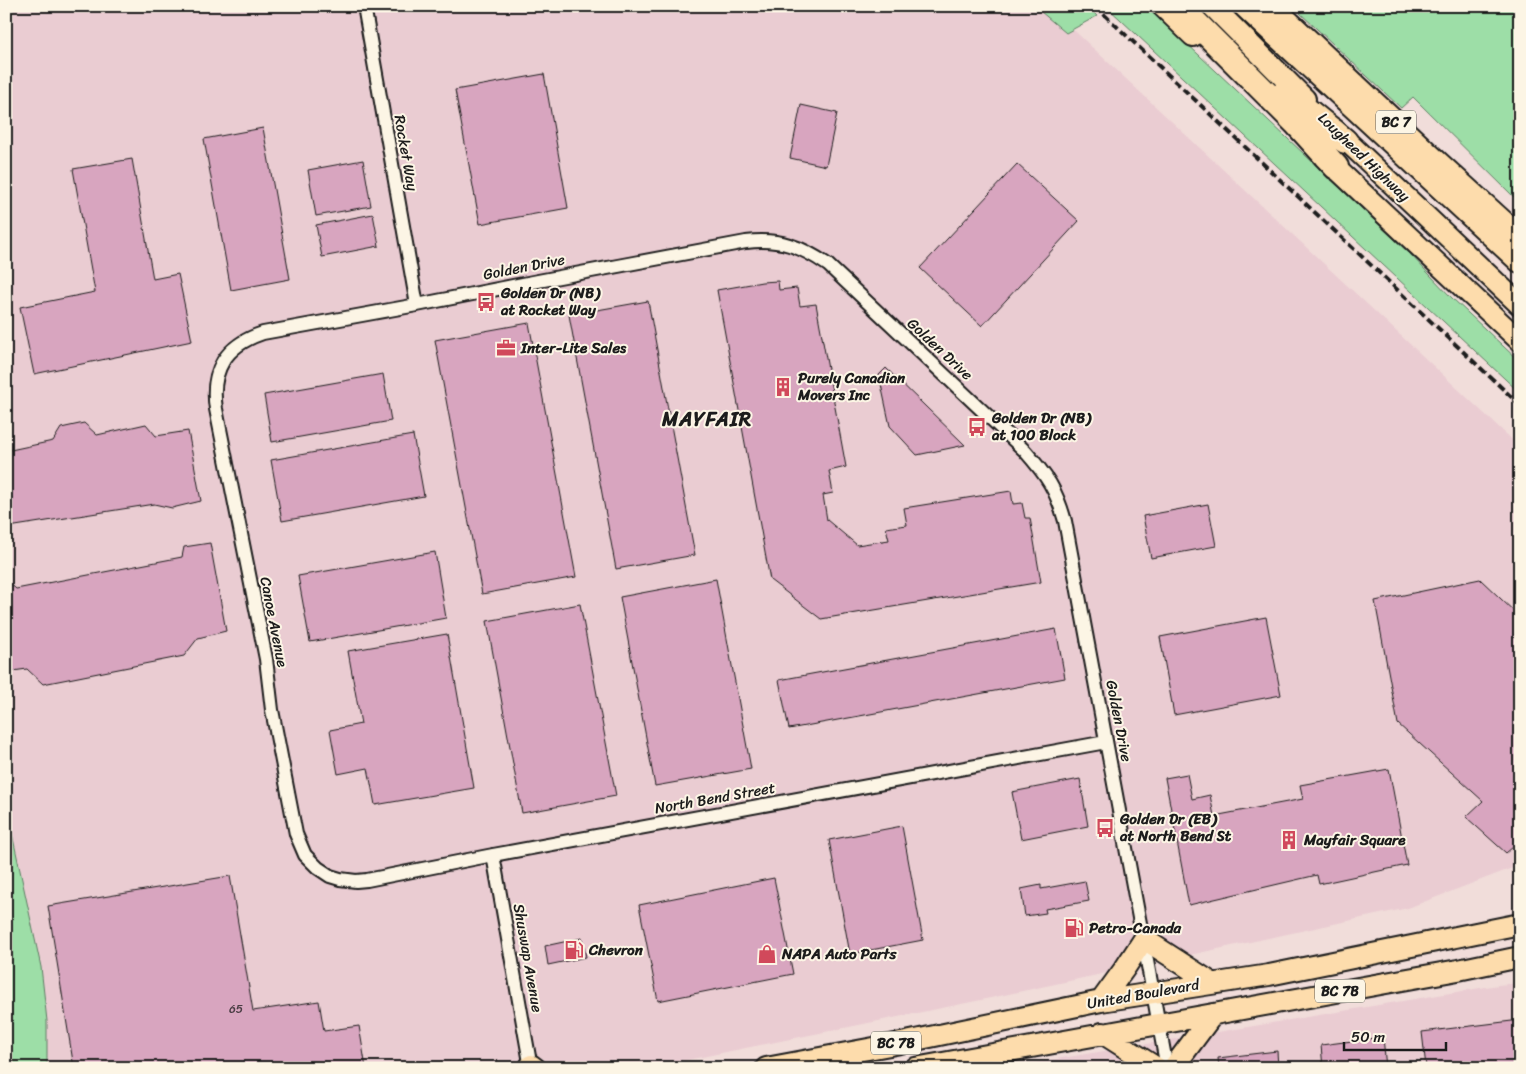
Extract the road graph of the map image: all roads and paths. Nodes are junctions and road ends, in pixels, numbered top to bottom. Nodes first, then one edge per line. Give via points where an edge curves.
1 (364, 6) edge
2 (1162, 6) edge
3 (1179, 6) edge
4 (1194, 6) edge
5 (1212, 6) edge
6 (1246, 6) edge
7 (1273, 6) edge
8 (1345, 141) junction
9 (1336, 167) junction
10 (1520, 236) edge
11 (1520, 260) edge
12 (417, 305) junction
13 (1520, 305) edge
14 (1520, 340) edge
15 (224, 362) joint
16 (1106, 742) junction
17 (493, 855) junction
18 (330, 876) joint
19 (1520, 924) edge
20 (1144, 939) junction
21 (1520, 957) edge
22 (1212, 983) junction
23 (1154, 992) junction
24 (1101, 1001) junction
25 (1213, 1014) junction
26 (1159, 1023) junction
27 (1102, 1034) junction
28 (532, 1067) edge
29 (766, 1068) edge
30 (915, 1068) edge
31 (1158, 1068) edge
32 (1167, 1068) edge
33 (1173, 1068) edge

1 - 12 street, Rocket Way
2 - 9 main road via 1291,129
3 - 9 highway
4 - 8 highway via 1273,82
5 - 8 main road, Lougheed Highway
6 - 11 highway
7 - 10 main road, BC 7
8 - 13 main road, Lougheed Highway
9 - 14 main road
12 - 15 street, Golden Drive via 262,333 241,342
12 - 16 street, Golden Drive via 756,241 783,243 810,252 828,265 1047,476 1065,521
15 - 18 street, Canoe Avenue via 214,389 216,409 266,659 272,710 294,825 305,855
16 - 17 street, North Bend Street
16 - 20 street, Golden Drive
17 - 18 street, North Bend Street via 367,880 347,881
17 - 28 street, Shuswap Avenue
19 - 22 main road, United Boulevard / BC 7B via 1269,975
20 - 22 main road
20 - 23 street, Golden Drive
20 - 24 main road
21 - 25 main road, United Boulevard / BC 7B
22 - 23 main road, United Boulevard / BC 7B
23 - 24 main road, United Boulevard / BC 7B
23 - 26 street, Golden Drive
24 - 29 main road, United Boulevard / BC 7B
25 - 26 main road, United Boulevard / BC 7B
25 - 33 main road
26 - 27 main road, United Boulevard / BC 7B
26 - 32 street, Golden Drive
27 - 30 main road, United Boulevard / BC 7B
27 - 31 main road

